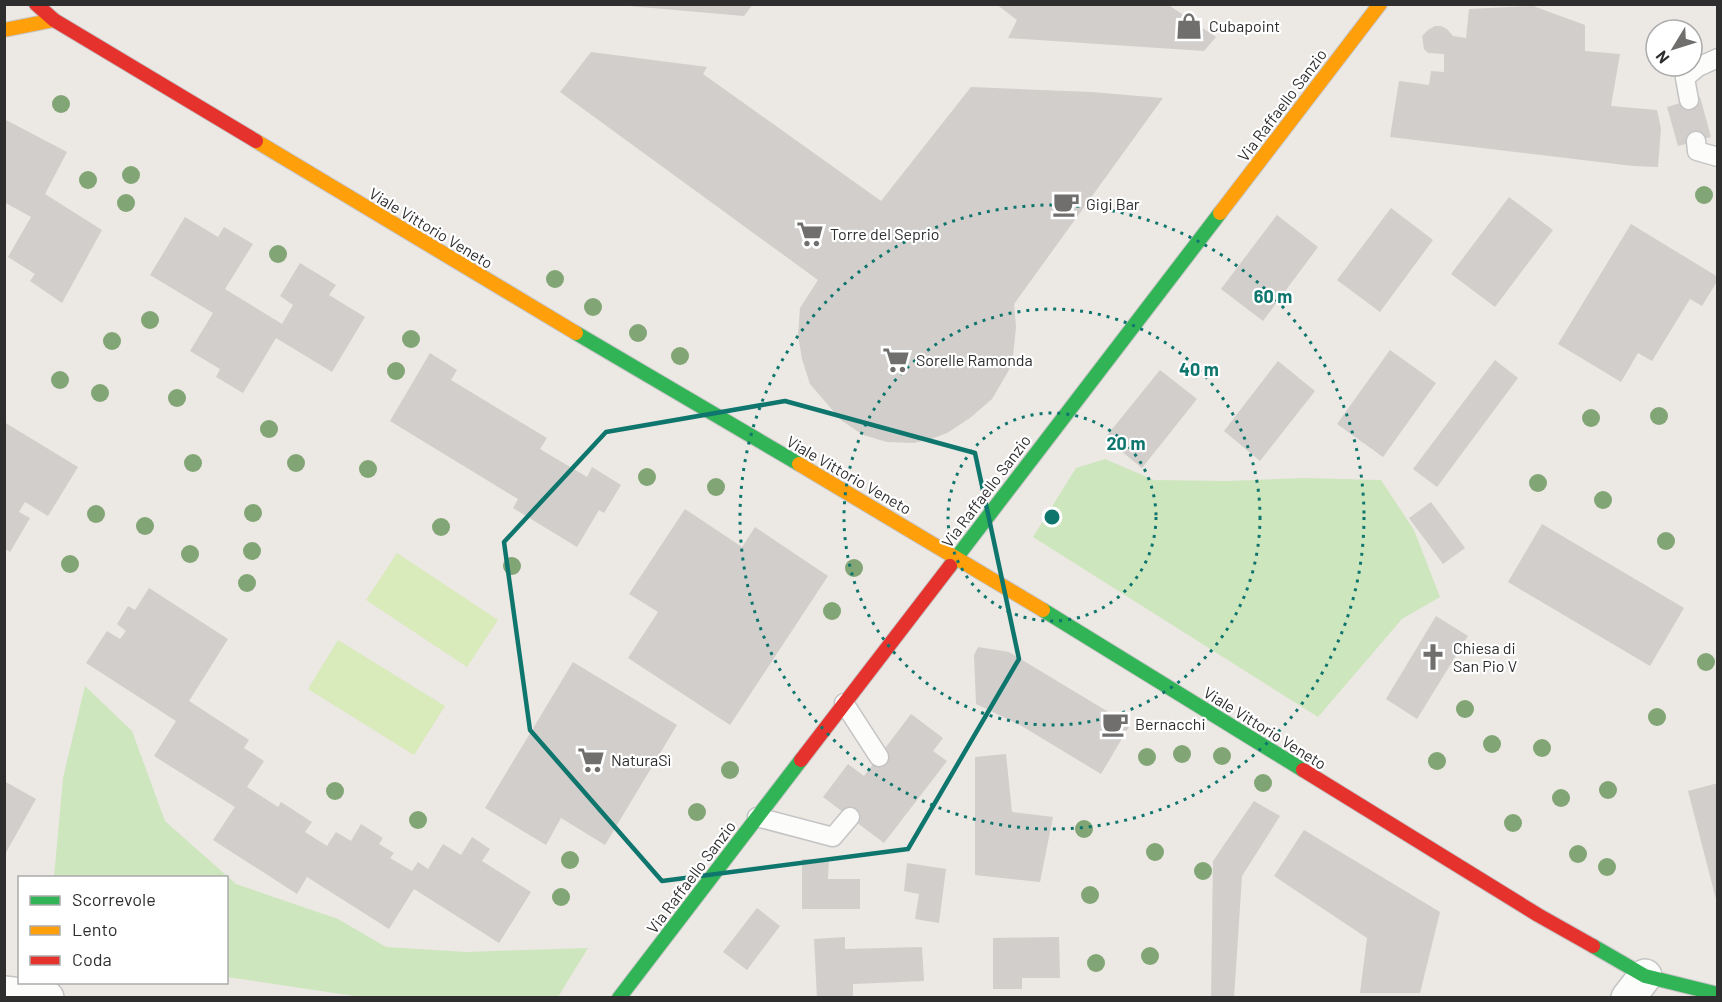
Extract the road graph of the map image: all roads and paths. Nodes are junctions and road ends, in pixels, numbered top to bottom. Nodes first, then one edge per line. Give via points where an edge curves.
1 (36, 4) edge
2 (1380, 4) edge
3 (54, 20) junction
4 (4, 30) edge
5 (1718, 58) edge
6 (1689, 100) dead end
7 (1696, 141) dead end
8 (1718, 157) edge
9 (956, 557) junction
10 (844, 703) junction
11 (879, 757) dead end
12 (757, 817) junction
13 (850, 817) dead end
14 (1636, 987) edge
15 (4, 993) edge
16 (1718, 994) edge
17 (47, 998) edge
18 (619, 998) edge

1 - 3 main road, Viale Vittorio Veneto
2 - 9 main road, Via Raffaello Sanzio
3 - 4 main road
3 - 9 main road, Viale Vittorio Veneto
5 - 6 lane via 1685,78
7 - 8 lane via 1697,151
9 - 10 main road, Via Raffaello Sanzio
9 - 14 main road, Viale Vittorio Veneto via 1538,915
10 - 11 lane
10 - 12 main road, Via Raffaello Sanzio
12 - 13 lane via 832,837
12 - 18 main road, Via Raffaello Sanzio
14 - 16 main road, Viale Vittorio Veneto
15 - 17 street

